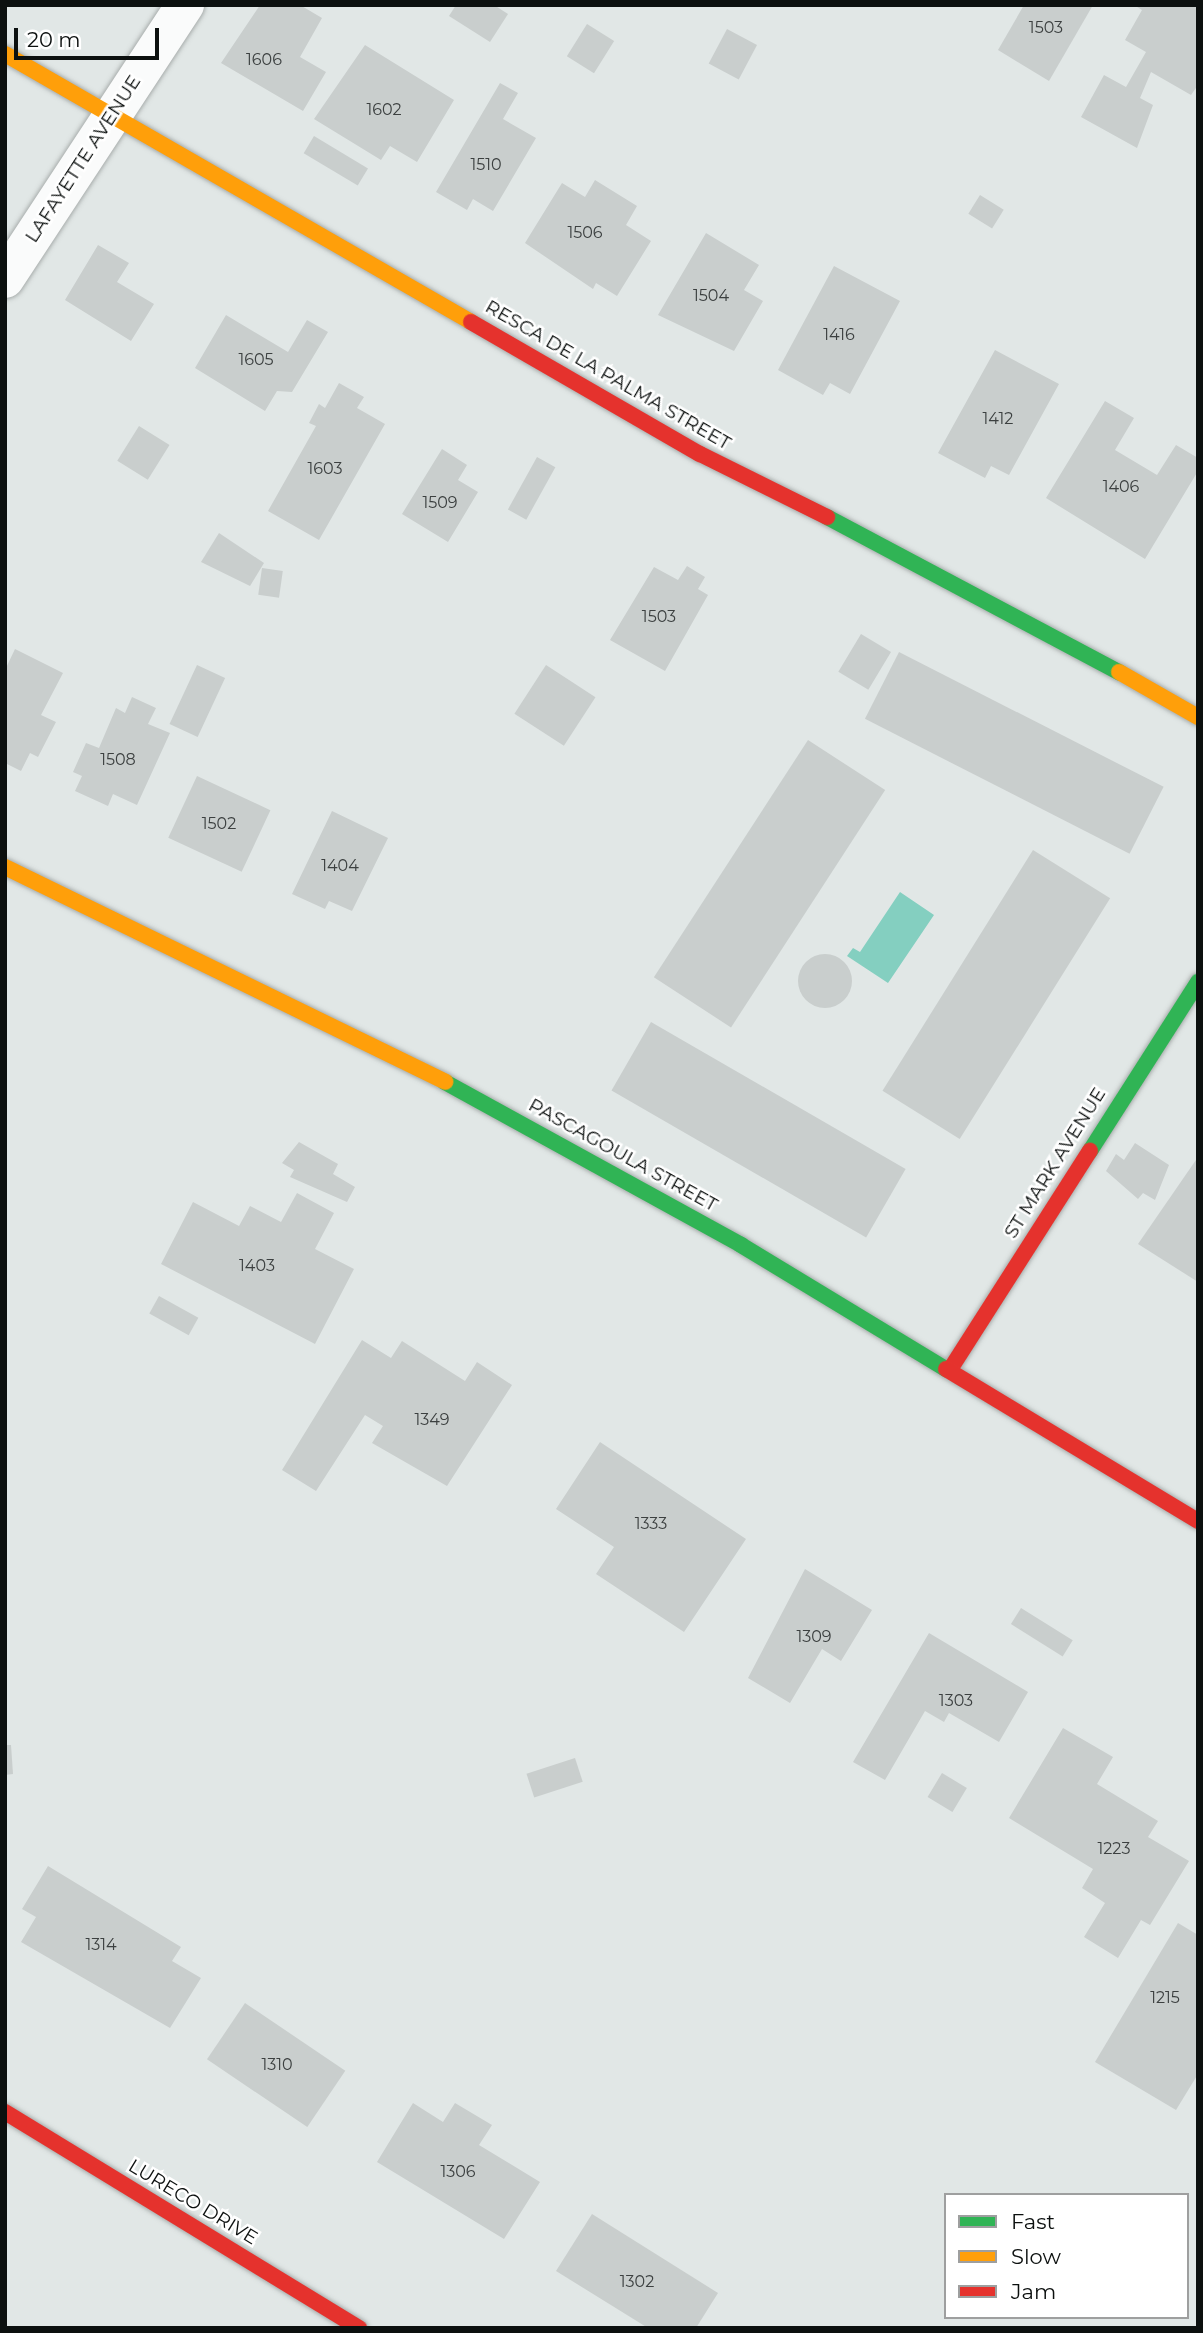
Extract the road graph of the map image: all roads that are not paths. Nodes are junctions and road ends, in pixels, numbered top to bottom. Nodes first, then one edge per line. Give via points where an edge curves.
1 (185, 5) edge
2 (5, 54) edge
3 (111, 115) junction
4 (5, 279) edge
5 (1198, 717) edge
6 (5, 867) edge
7 (1198, 982) edge
8 (951, 1368) junction
9 (1198, 1521) edge
10 (5, 2112) edge
11 (359, 2328) edge

1 - 3 street, LAFAYETTE AVENUE
2 - 3 street, RESCA DE LA PALMA STREET
3 - 4 street, LAFAYETTE AVENUE
3 - 5 street, RESCA DE LA PALMA STREET via 700,454 951,578
6 - 8 street, PASCAGOULA STREET via 474,1096
7 - 8 street, ST MARK AVENUE
8 - 9 street, PASCAGOULA STREET
10 - 11 street, LURECO DRIVE

